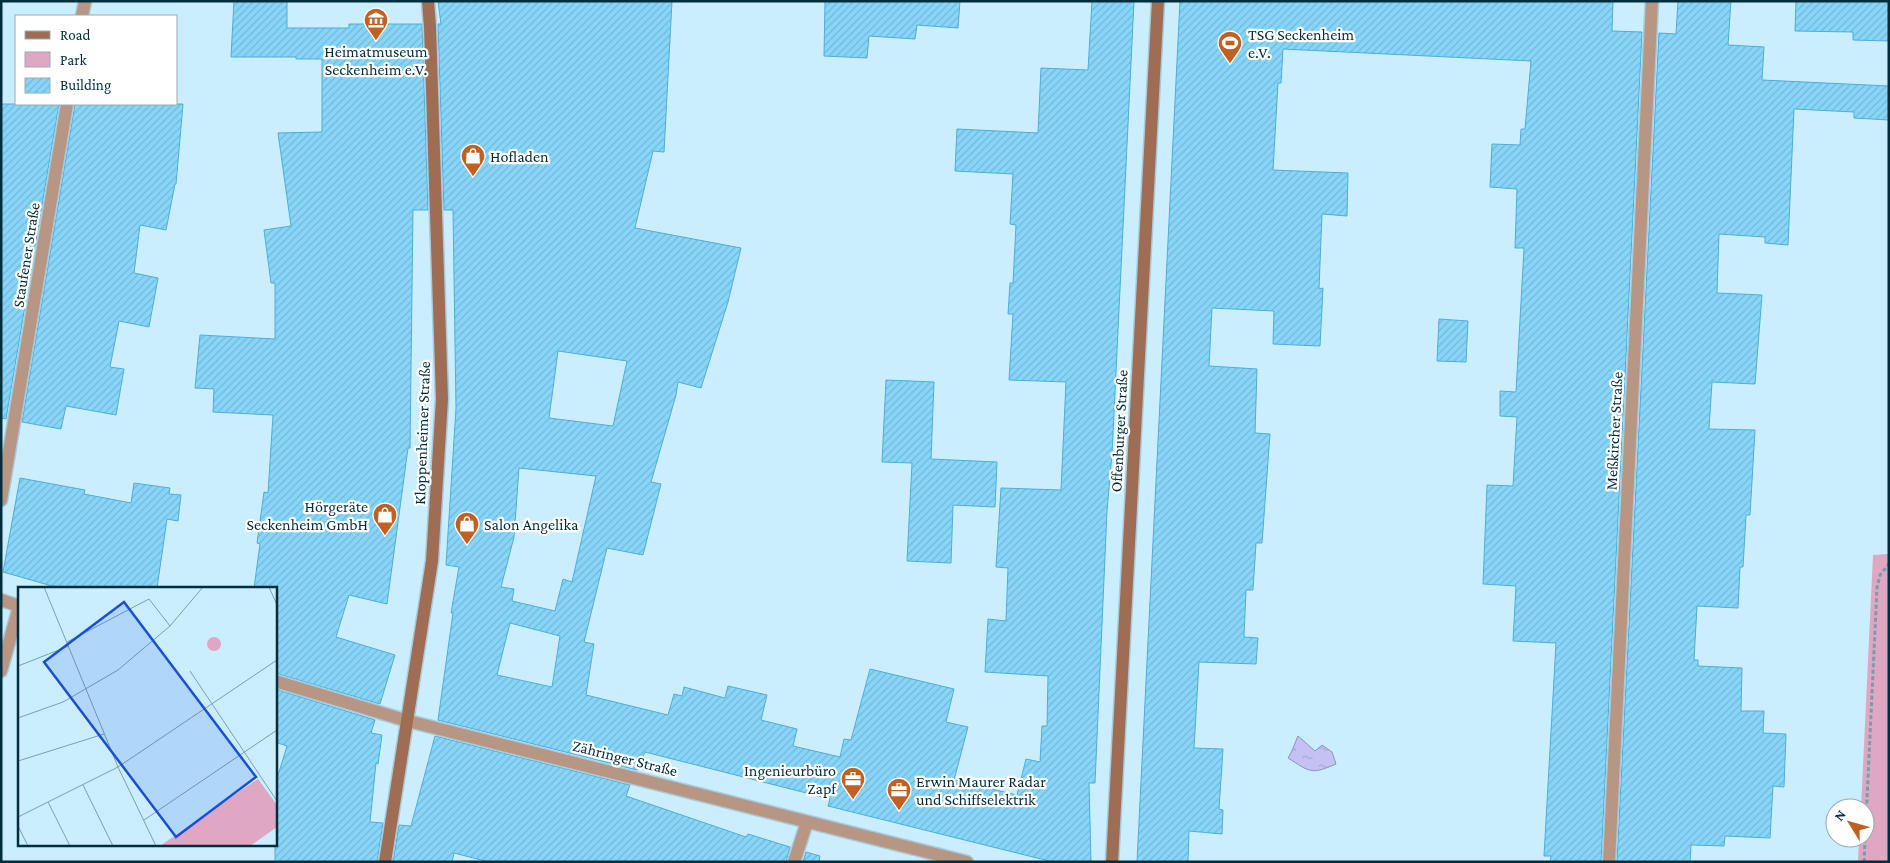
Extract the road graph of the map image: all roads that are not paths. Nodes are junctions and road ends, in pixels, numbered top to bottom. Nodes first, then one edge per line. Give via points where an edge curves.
1 (85, 1) edge
2 (428, 1) edge
3 (1158, 1) edge
4 (1652, 1) edge
5 (82, 15) edge
6 (68, 105) edge
7 (1, 500) edge
8 (1, 600) edge
9 (18, 606) edge
10 (18, 610) edge
11 (1, 671) edge
12 (276, 681) edge
13 (408, 720) junction
14 (808, 822) junction
15 (385, 862) edge
16 (794, 862) edge
17 (968, 862) edge
18 (1112, 862) edge
19 (1609, 862) edge

1 - 5 street
2 - 13 street, Kloppenheimer Straße via 442,399 432,561
3 - 18 street, Offenburger Straße
4 - 19 street, Meßkircher Straße
6 - 7 street, Staufener Straße
8 - 9 street
10 - 11 street
12 - 13 street, Zähringer Straße
13 - 14 street, Zähringer Straße
13 - 15 street, Kloppenheimer Straße
14 - 16 street
14 - 17 street, Zähringer Straße

